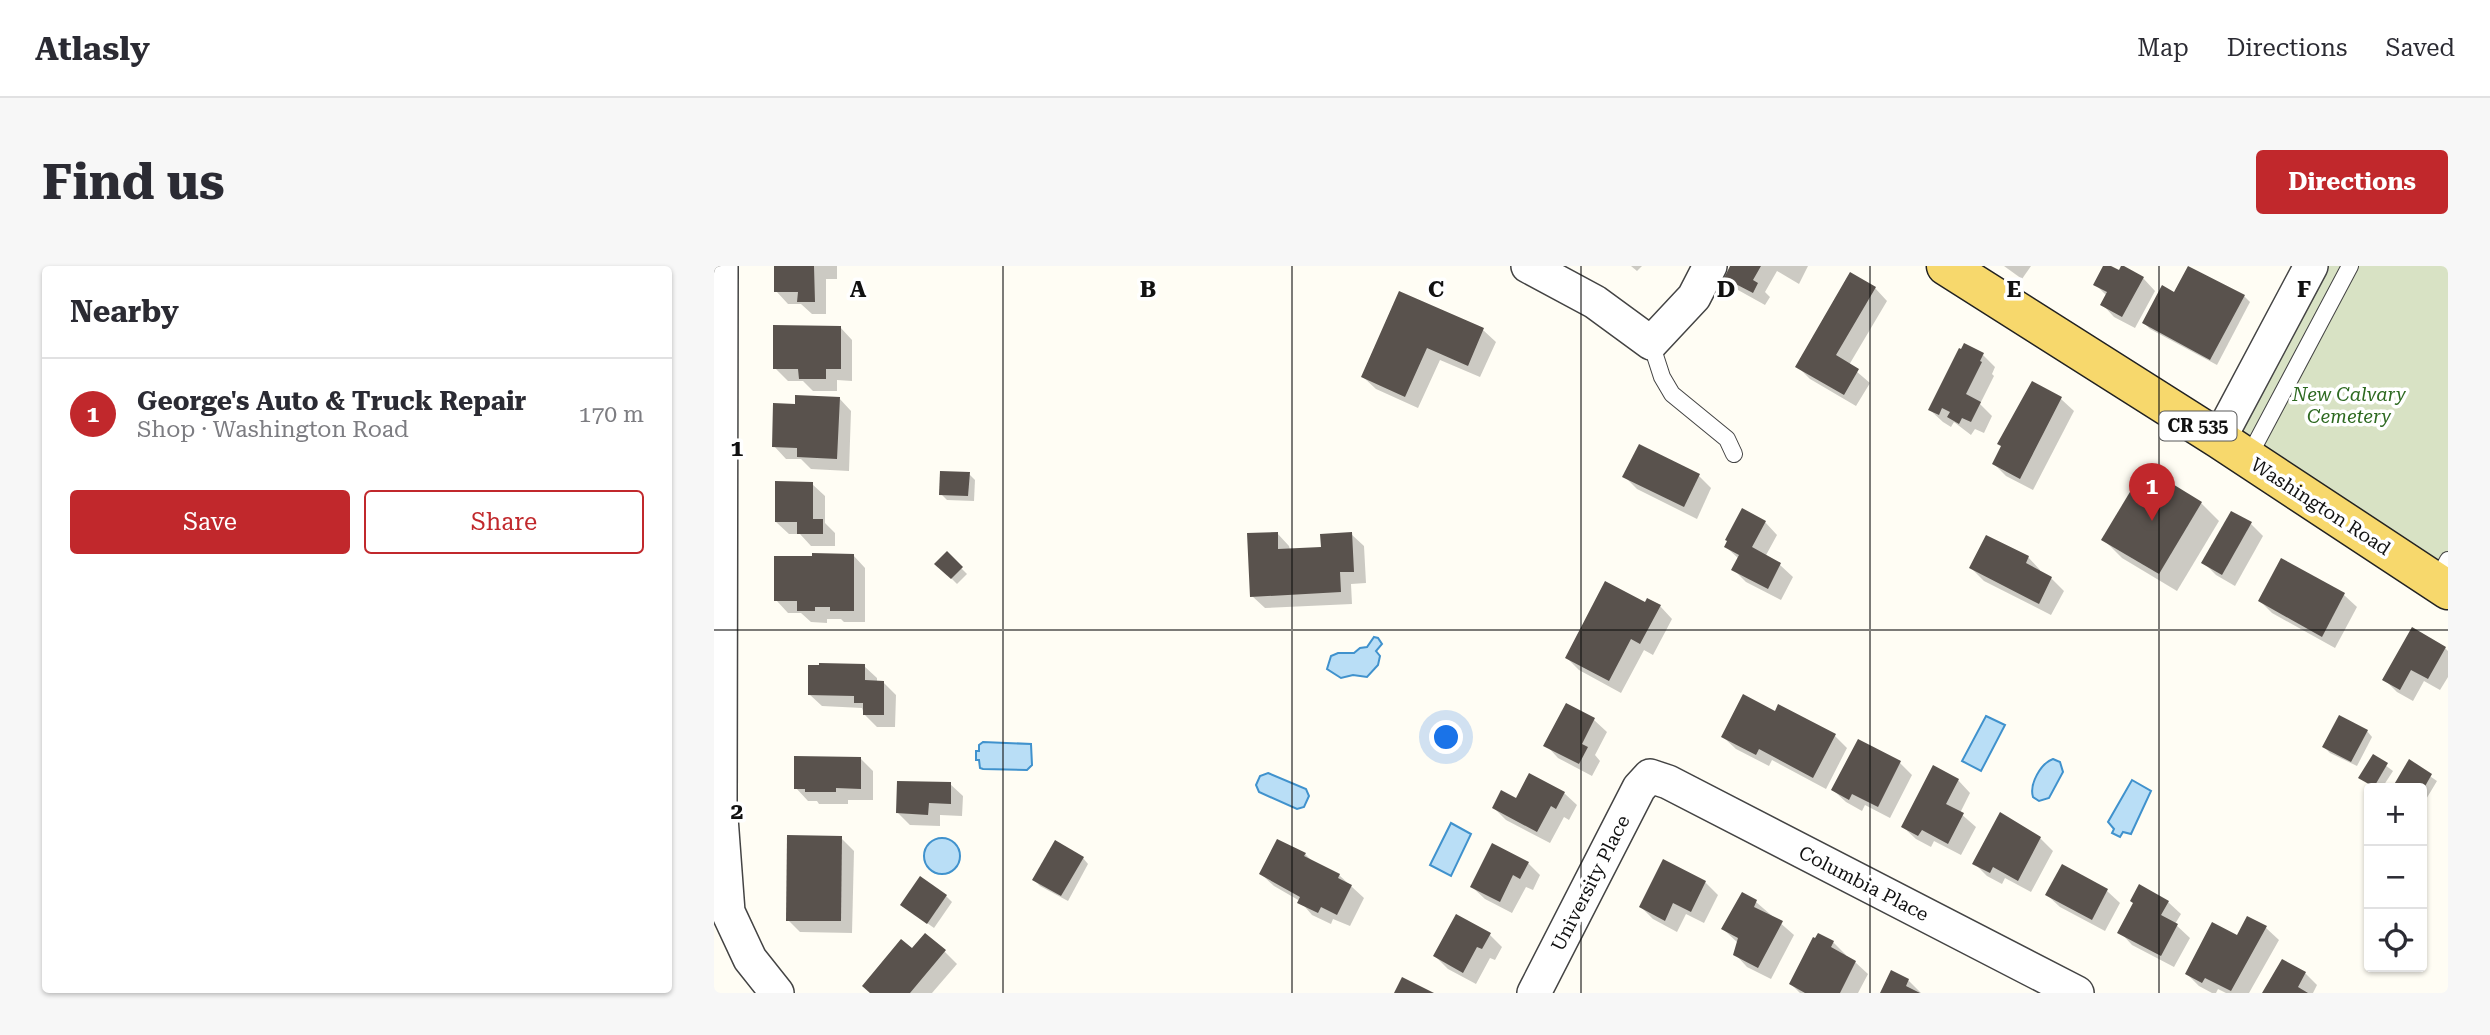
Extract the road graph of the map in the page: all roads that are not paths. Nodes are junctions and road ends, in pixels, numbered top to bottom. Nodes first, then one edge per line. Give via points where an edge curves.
1 (721, 266) edge
2 (1528, 266) edge
3 (1710, 266) edge
4 (1946, 266) edge
5 (2311, 266) edge
6 (2350, 266) edge
7 (1651, 343) junction
8 (2234, 449) junction
9 (1734, 454) dead end
10 (2444, 578) edge
11 (1650, 776) joint
12 (721, 914) edge
13 (777, 993) edge
14 (1534, 993) edge
15 (2077, 993) edge

1 - 12 street
2 - 7 street via 1595,302
3 - 7 street via 1694,297
4 - 8 main road, Washington Road / CR 535
5 - 8 street
6 - 8 lane
7 - 9 lane via 1672,394 1727,439
8 - 10 main road, Washington Road / CR 535
11 - 14 street, University Place via 1639,788
11 - 15 street, Columbia Place
12 - 13 street

